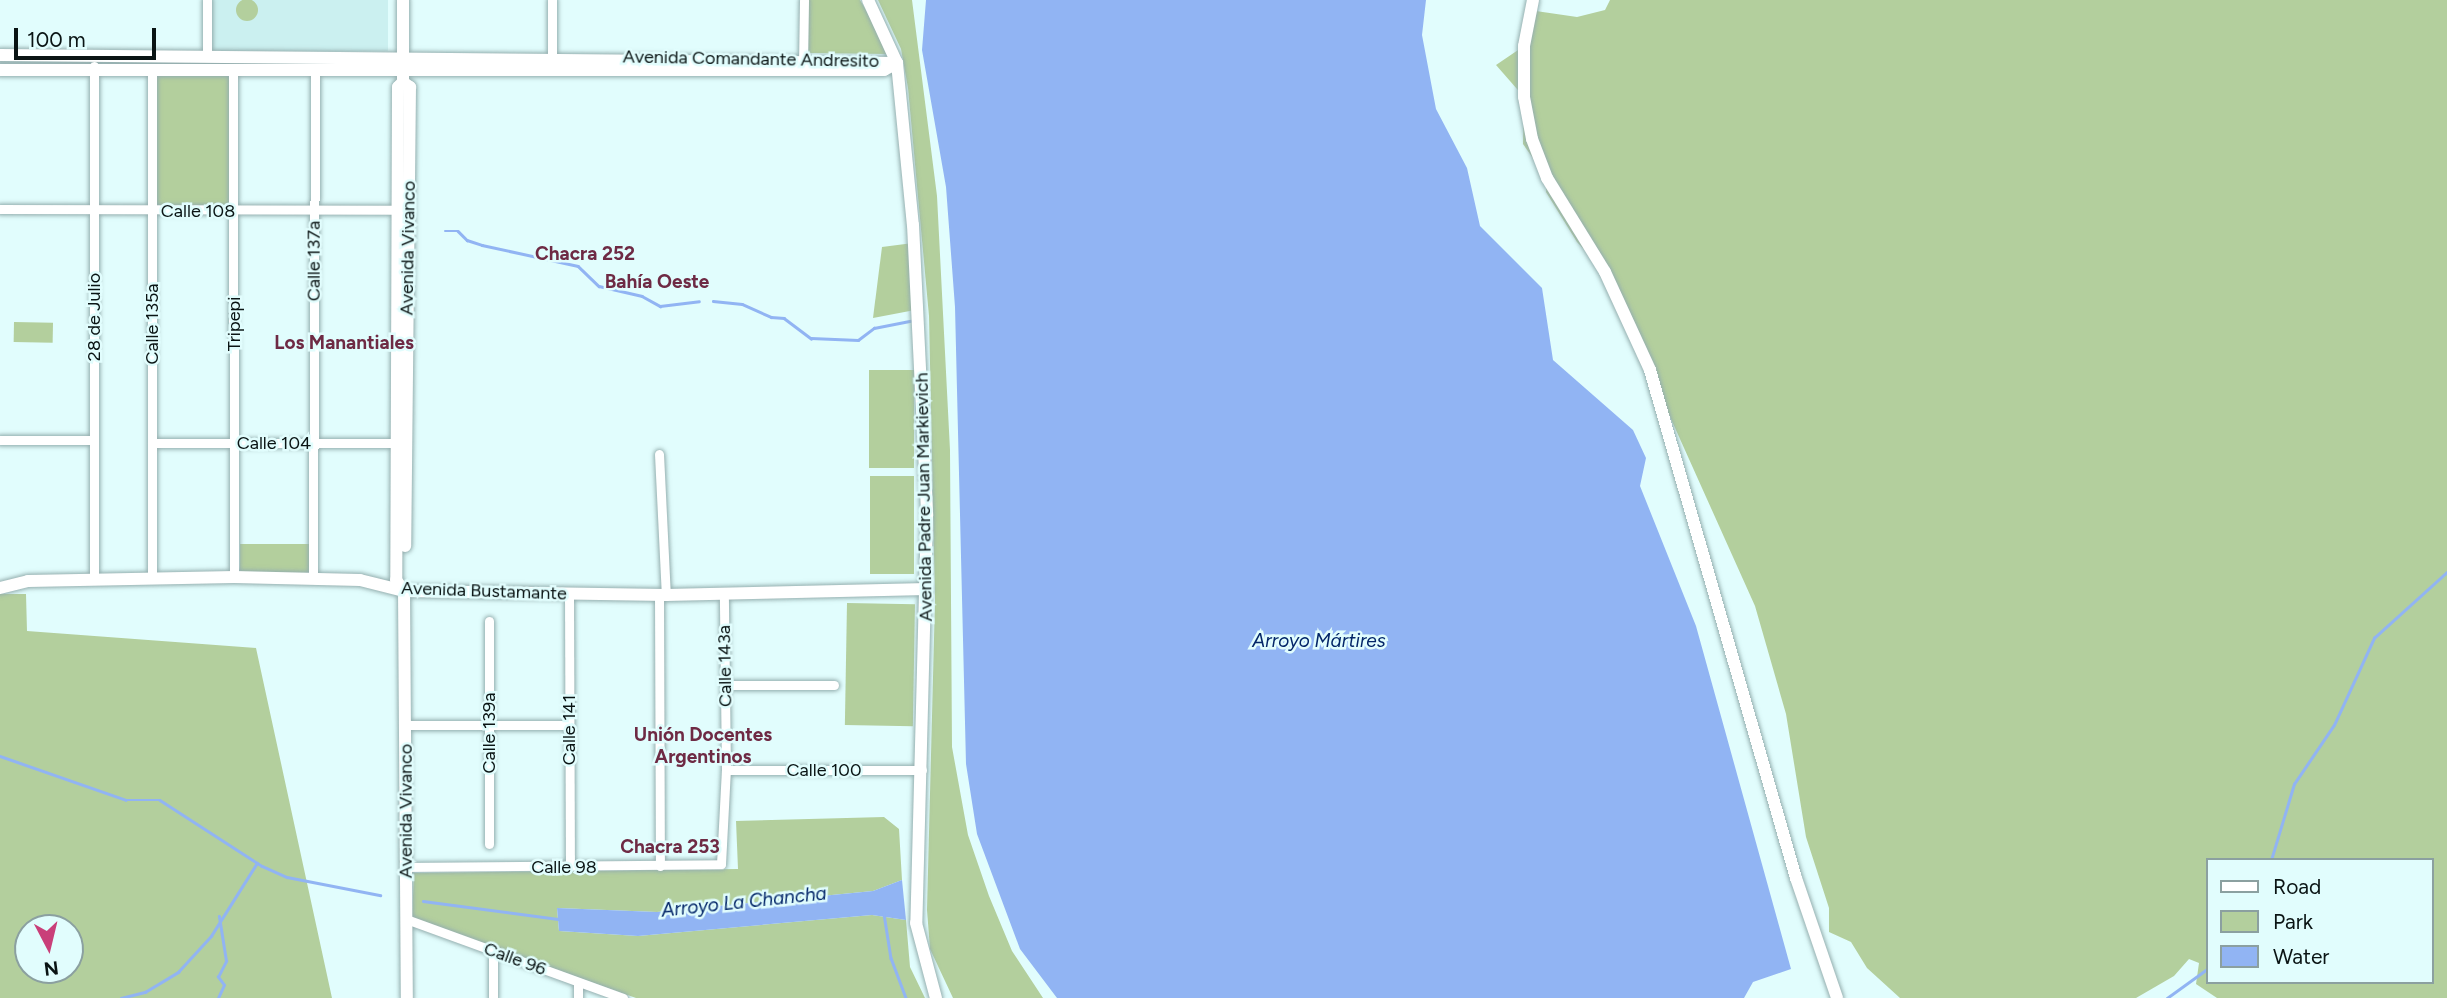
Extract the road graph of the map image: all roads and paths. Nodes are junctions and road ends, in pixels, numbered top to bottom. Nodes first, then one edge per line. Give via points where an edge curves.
1 (206, 0) edge
2 (403, 0) edge
3 (552, 0) edge
4 (804, 0) edge
5 (868, 0) edge
6 (1533, 0) edge
7 (0, 55) edge
8 (94, 55) junction
9 (207, 55) junction
10 (403, 56) junction
11 (897, 63) junction
12 (552, 64) junction
13 (803, 64) junction
14 (0, 70) edge
15 (152, 70) junction
16 (233, 70) junction
17 (315, 70) junction
18 (94, 71) junction
19 (403, 76) junction
20 (0, 209) edge
21 (94, 210) junction
22 (152, 211) junction
23 (233, 211) junction
24 (315, 211) junction
25 (397, 211) junction
26 (0, 440) edge
27 (94, 440) junction
28 (314, 442) junction
29 (152, 443) junction
30 (234, 443) junction
31 (396, 443) junction
32 (659, 454) dead end
33 (152, 577) junction
34 (234, 577) junction
35 (313, 578) junction
36 (94, 579) junction
37 (402, 587) junction
38 (0, 588) edge
39 (927, 589) junction
40 (569, 593) junction
41 (724, 594) junction
42 (663, 595) junction
43 (489, 621) dead end
44 (725, 685) junction
45 (834, 685) dead end
46 (405, 725) junction
47 (489, 725) junction
48 (569, 725) junction
49 (726, 770) junction
50 (922, 770) junction
51 (489, 844) dead end
52 (721, 864) joint
53 (569, 866) junction
54 (660, 866) junction
55 (406, 867) junction
56 (406, 919) junction
57 (493, 952) junction
58 (579, 982) junction
59 (407, 998) edge
60 (493, 998) edge
61 (578, 998) edge
62 (623, 998) edge
63 (936, 998) edge
64 (1837, 998) edge

1 - 9 street
2 - 10 main road, Avenida Vivanco
3 - 12 street
4 - 13 street
5 - 11 main road, Avenida Padre Juan Markievich
6 - 64 main road via 1524,47 1524,97 1532,139 1547,178 1605,272 1650,370 1796,878
7 - 8 main road, Avenida Comandante Andresito
8 - 9 main road, Avenida Comandante Andresito
8 - 18 street, 28 de Julio
9 - 10 main road, Avenida Comandante Andresito
10 - 12 main road, Avenida Comandante Andresito
10 - 19 main road, Avenida Vivanco
11 - 13 main road, Avenida Comandante Andresito
11 - 39 main road, Avenida Padre Juan Markievich via 921,346
12 - 13 main road, Avenida Comandante Andresito
12 - 19 main road, Avenida Comandante Andresito
14 - 18 main road, Avenida Comandante Andresito
15 - 16 main road, Avenida Comandante Andresito
15 - 18 main road, Avenida Comandante Andresito
15 - 22 street, Calle 135a
16 - 17 main road, Avenida Comandante Andresito
16 - 23 street, Tripepi
17 - 19 main road, Avenida Comandante Andresito
17 - 24 street, Calle 137a
18 - 21 street, 28 de Julio
19 - 25 main road, Avenida Vivanco via 398,87
19 - 37 main road, Avenida Vivanco via 410,87
20 - 21 street, Calle 108
21 - 22 street, Calle 108
21 - 27 street, 28 de Julio
22 - 23 street, Calle 108
22 - 29 street, Calle 135a
23 - 24 street, Calle 108
23 - 30 street, Tripepi
24 - 25 street, Calle 108
24 - 28 street, Calle 137a
25 - 31 main road, Avenida Vivanco
26 - 27 street
27 - 36 street, 28 de Julio
28 - 30 street, Calle 104
28 - 31 street, Calle 104
28 - 35 street, Calle 137a
29 - 30 street, Calle 104
29 - 33 street, Calle 135a
30 - 34 street, Tripepi
31 - 37 main road, Avenida Vivanco via 397,580
32 - 42 street
33 - 34 main road, Avenida Bustamante
33 - 36 main road, Avenida Bustamante
34 - 35 main road, Avenida Bustamante
35 - 37 main road, Avenida Bustamante
36 - 38 main road, Avenida Bustamante via 27,581
37 - 40 main road, Avenida Bustamante
37 - 46 main road, Avenida Vivanco
39 - 41 main road, Avenida Bustamante
39 - 50 main road, Avenida Padre Juan Markievich
40 - 42 main road, Avenida Bustamante
40 - 48 street, Calle 141
41 - 42 main road, Avenida Bustamante
41 - 44 street, Calle 143a
42 - 54 street
43 - 47 street, Calle 139a
44 - 45 street
44 - 49 street, Calle 143a
46 - 47 street
46 - 55 main road, Avenida Vivanco
47 - 48 street
47 - 51 street, Calle 139a
48 - 53 street, Calle 141
49 - 50 street, Calle 100
49 - 52 street, Calle 143a
50 - 63 main road, Avenida Padre Juan Markievich via 916,923
52 - 54 street, Calle 98
53 - 54 street, Calle 98
53 - 55 street, Calle 98
55 - 56 main road, Avenida Vivanco
56 - 57 street, Calle 96
56 - 59 main road, Avenida Vivanco
57 - 58 street, Calle 96
57 - 60 street
58 - 61 street
58 - 62 street, Calle 96

